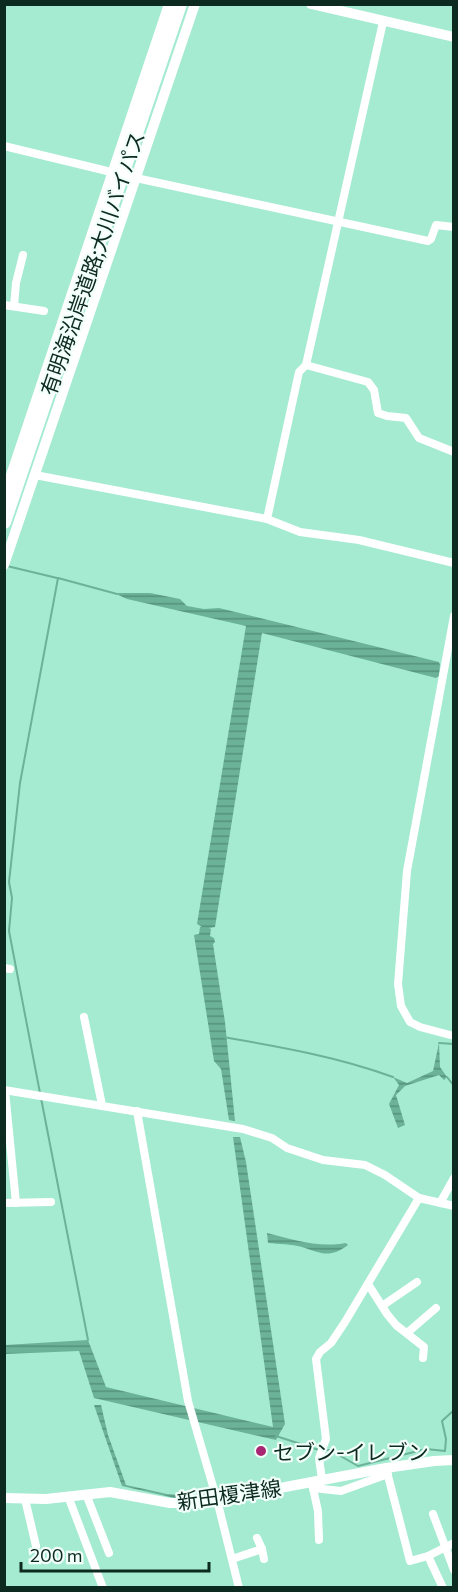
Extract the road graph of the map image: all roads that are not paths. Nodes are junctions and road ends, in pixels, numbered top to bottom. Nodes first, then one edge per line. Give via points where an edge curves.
1 (169, 4) edge
2 (178, 4) edge
3 (195, 4) edge
4 (311, 4) edge
5 (383, 22) junction
6 (453, 37) edge
7 (4, 146) edge
8 (113, 172) junction
9 (136, 178) junction
10 (337, 222) junction
11 (453, 228) edge
12 (23, 255) dead end
13 (4, 305) edge
14 (14, 306) junction
15 (44, 311) dead end
16 (306, 365) junction
17 (453, 452) edge
18 (9, 470) edge
19 (34, 475) junction
20 (4, 496) edge
21 (4, 513) edge
22 (267, 519) junction
23 (4, 522) edge
24 (453, 563) edge
25 (4, 565) edge
26 (453, 616) edge
27 (84, 1017) dead end
28 (453, 1036) edge
29 (5, 1090) edge
30 (102, 1105) junction
31 (137, 1111) junction
32 (453, 1178) edge
33 (419, 1198) junction
34 (51, 1202) dead end
35 (4, 1203) edge
36 (16, 1203) junction
37 (440, 1203) junction
38 (453, 1206) edge
39 (417, 1282) dead end
40 (368, 1284) junction
41 (382, 1306) junction
42 (436, 1308) dead end
43 (407, 1333) junction
44 (423, 1358) dead end
45 (453, 1460) edge
46 (387, 1471) junction
47 (315, 1484) junction
48 (86, 1494) junction
49 (68, 1496) junction
50 (4, 1498) edge
51 (25, 1499) junction
52 (217, 1500) junction
53 (433, 1514) dead end
54 (257, 1538) dead end
55 (319, 1540) dead end
56 (453, 1543) edge
57 (36, 1546) dead end
58 (444, 1548) junction
59 (262, 1549) junction
60 (110, 1553) dead end
61 (428, 1556) junction
62 (232, 1559) junction
63 (264, 1559) dead end
64 (453, 1570) edge
65 (103, 1587) edge
66 (239, 1587) edge
67 (443, 1587) edge

1 - 8 main road
2 - 21 highway, 有明海沿岸道路;大川バイパス
2 - 23 highway, 有明海沿岸道路;大川バイパス
3 - 9 main road
4 - 5 main road
5 - 6 main road
5 - 10 street
7 - 8 street
8 - 9 street
8 - 18 main road
9 - 10 street
9 - 19 main road
10 - 11 street via 428,241 436,225
10 - 16 street
12 - 14 street
13 - 14 street
14 - 15 street
16 - 17 street via 368,382 374,390 378,413 406,418 419,438
16 - 22 street via 299,372
18 - 19 main road
18 - 20 main road
19 - 22 street
19 - 25 main road
22 - 24 street via 300,532 359,540
26 - 28 street via 406,871 398,984 401,1006 410,1022
27 - 30 street
29 - 30 street
29 - 36 street
30 - 31 street
31 - 33 street via 243,1129 323,1160 365,1165
31 - 52 street via 189,1406
32 - 37 street
33 - 37 street
33 - 40 street
34 - 36 street
35 - 36 street
37 - 38 street
39 - 41 street
40 - 41 street
40 - 47 street via 341,1329 316,1359 326,1439
41 - 43 street
42 - 43 street
43 - 44 street via 424,1347
45 - 46 main road, 新田榎津線
46 - 47 main road, 新田榎津線
46 - 61 street via 410,1561
47 - 52 main road, 新田榎津線
47 - 55 street
48 - 49 main road, 新田榎津線
48 - 52 main road, 新田榎津線 via 120,1493 170,1503
48 - 60 street
49 - 51 main road, 新田榎津線
49 - 65 street
50 - 51 main road, 新田榎津線
51 - 57 street
52 - 62 street
53 - 58 street
54 - 59 street
56 - 58 street
58 - 61 street
58 - 64 street
59 - 62 street
59 - 63 street
61 - 67 street
62 - 66 street

